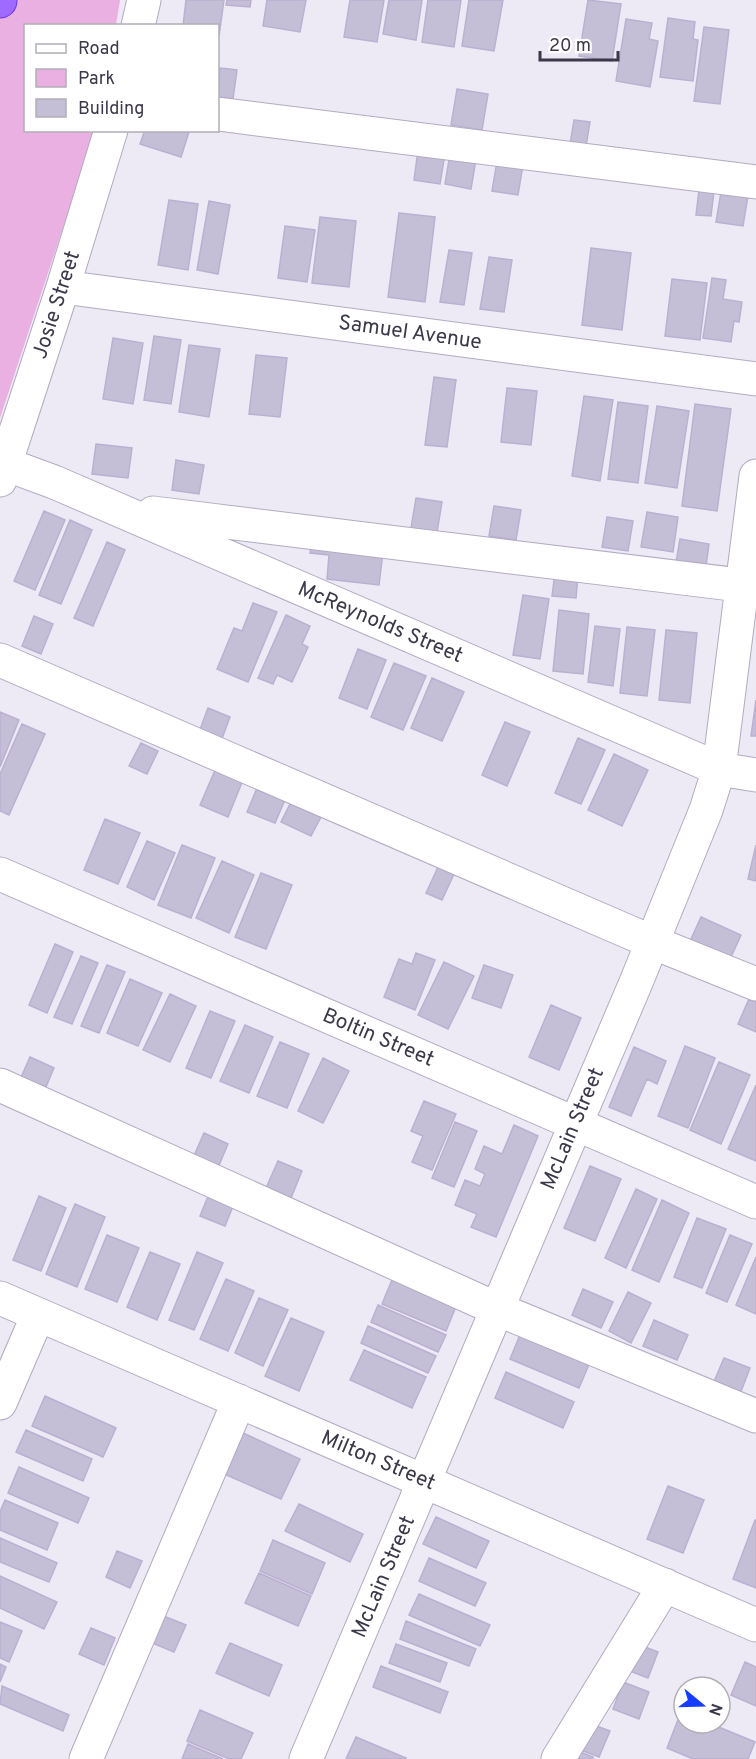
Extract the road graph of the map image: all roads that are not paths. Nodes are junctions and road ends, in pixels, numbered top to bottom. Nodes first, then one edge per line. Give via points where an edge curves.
1 (144, 0) edge
2 (138, 24) edge
3 (219, 114) edge
4 (110, 132) edge
5 (756, 182) edge
6 (63, 287) junction
7 (756, 379) edge
8 (2, 472) edge
9 (756, 476) edge
10 (116, 508) junction
11 (749, 586) edge
12 (0, 660) edge
13 (719, 770) junction
14 (756, 775) edge
15 (0, 874) edge
16 (652, 942) junction
17 (756, 984) edge
18 (0, 1086) edge
19 (575, 1123) junction
20 (756, 1202) edge
21 (0, 1298) edge
22 (497, 1309) junction
23 (38, 1315) junction
24 (239, 1401) junction
25 (0, 1403) edge
26 (756, 1416) edge
27 (424, 1481) junction
28 (665, 1586) junction
29 (756, 1625) edge
30 (86, 1759) edge
31 (306, 1759) edge
32 (558, 1759) edge

1 - 2 street
3 - 5 street
4 - 6 street, Josie Street
6 - 7 street, Samuel Avenue
6 - 8 street, Josie Street
8 - 10 street, McReynolds Street via 54,482
9 - 11 street, McLain Street
10 - 11 street
10 - 13 street, McReynolds Street
11 - 13 street, McLain Street
12 - 16 street
13 - 14 street, McReynolds Street
13 - 16 street, McLain Street
15 - 19 street, Boltin Street
16 - 17 street
16 - 19 street, McLain Street
18 - 22 street
19 - 20 street, Boltin Street
19 - 22 street, McLain Street
21 - 23 street, Milton Street
22 - 26 street
22 - 27 street, McLain Street
23 - 24 street, Milton Street
23 - 25 street
24 - 27 street, Milton Street
24 - 30 street
27 - 28 street, Milton Street
27 - 31 street, McLain Street
28 - 29 street, Milton Street
28 - 32 street

